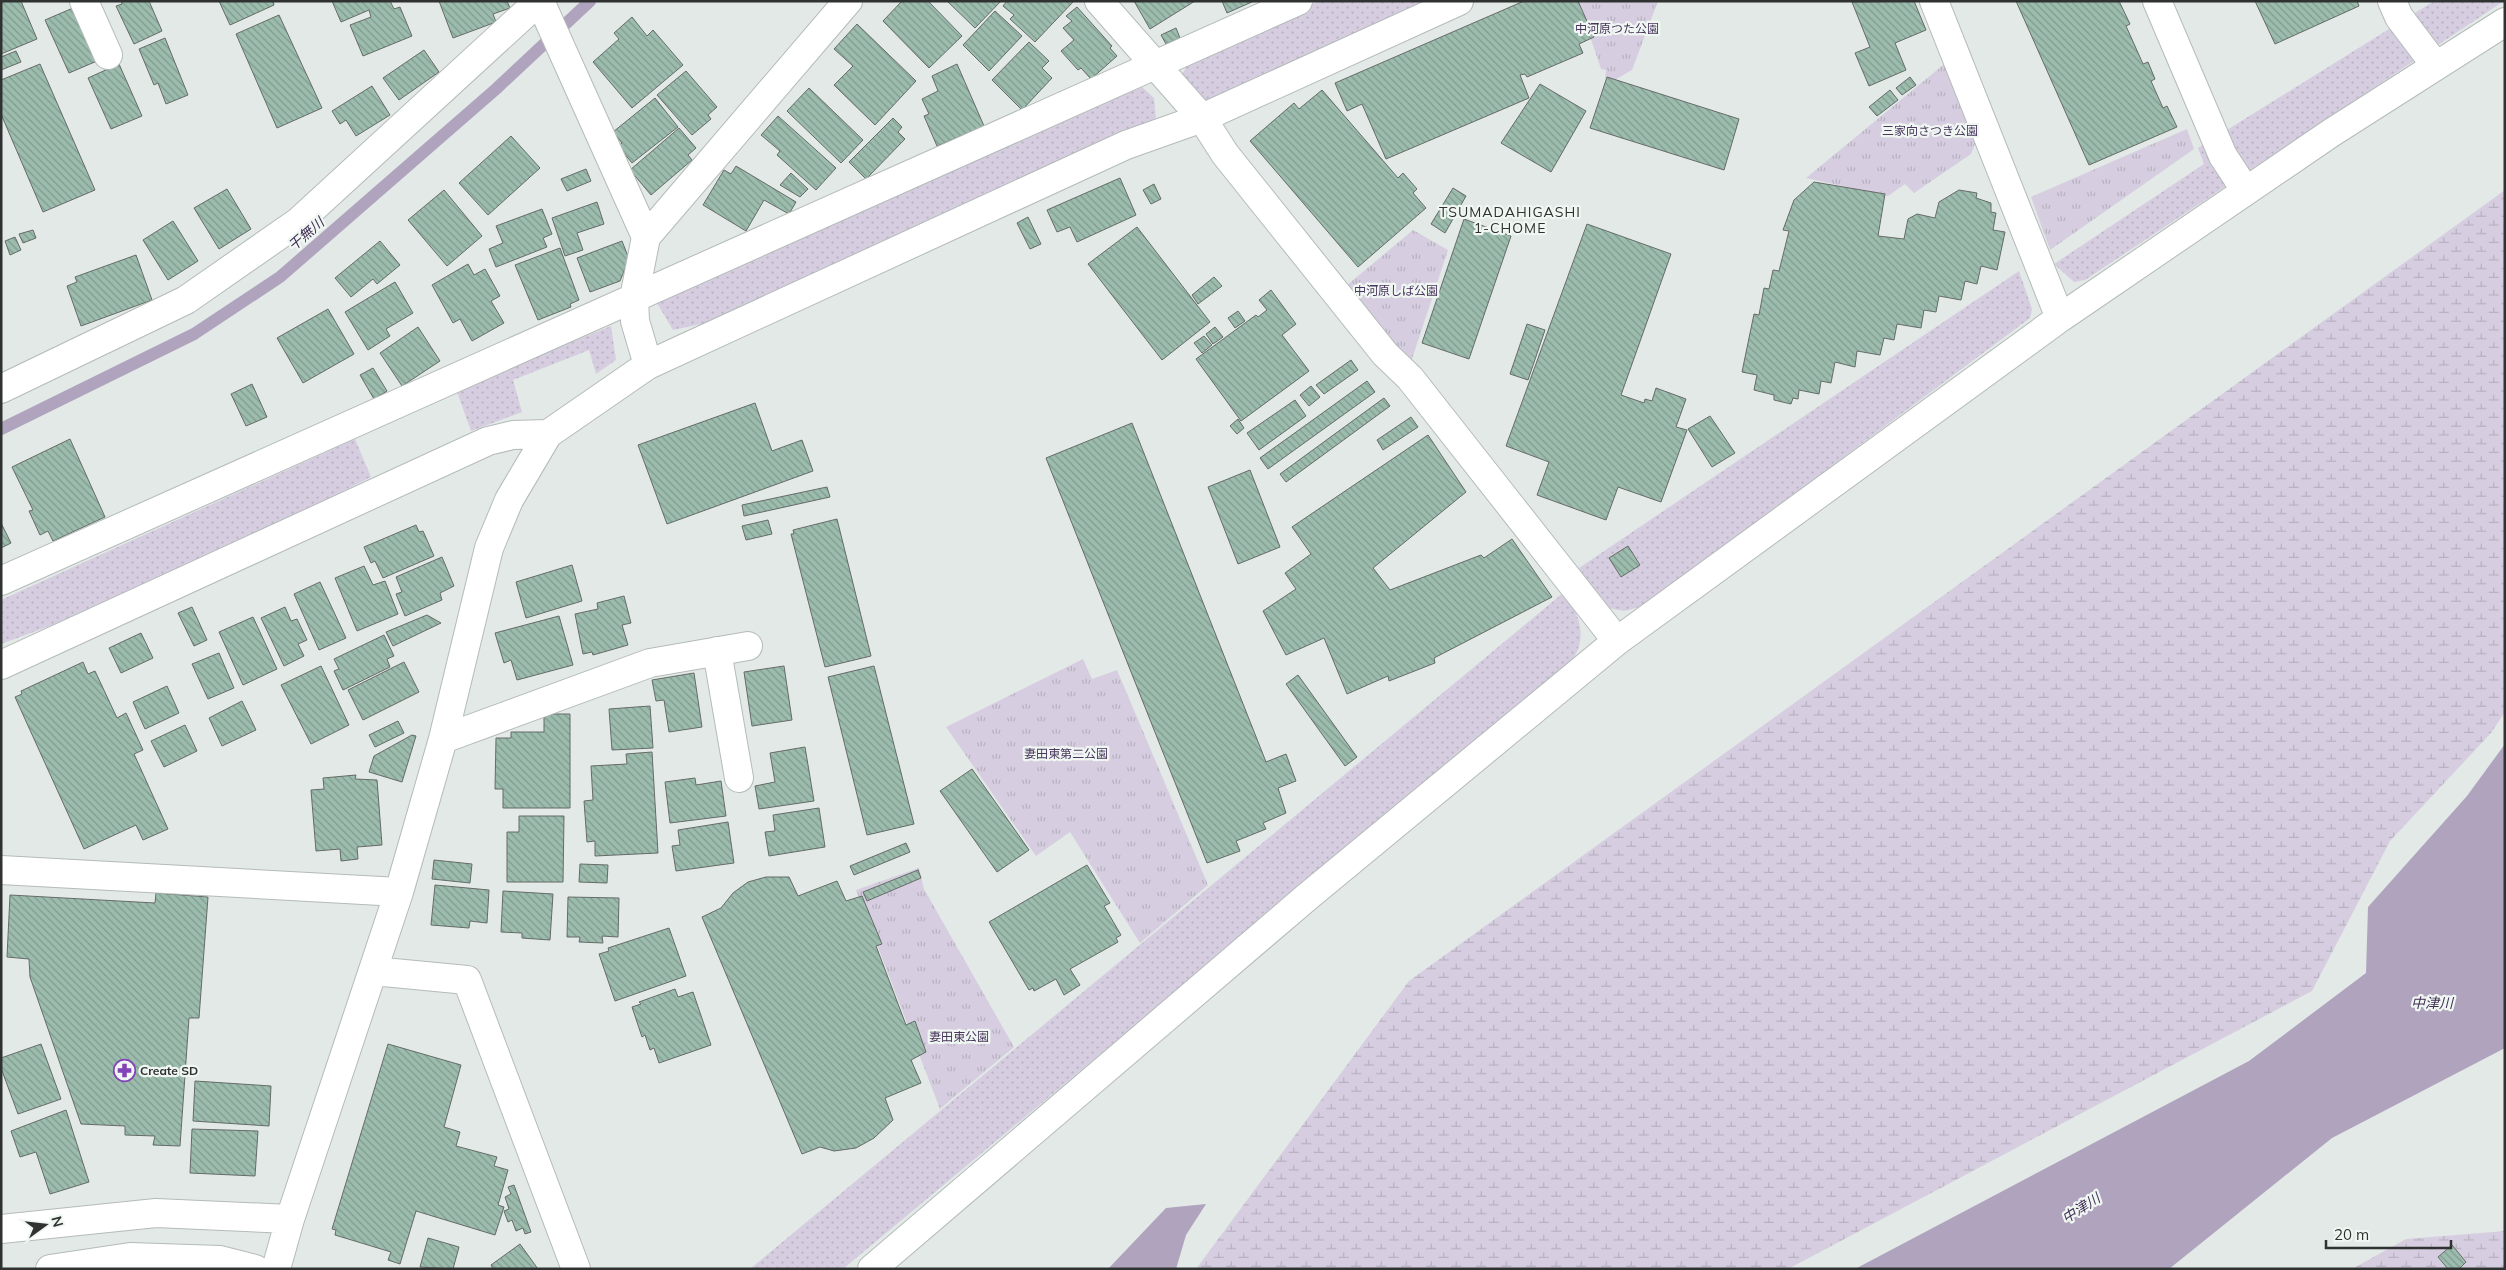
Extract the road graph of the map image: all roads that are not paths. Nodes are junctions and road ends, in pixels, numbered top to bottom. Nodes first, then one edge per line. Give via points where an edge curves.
1 (84, 1) edge
2 (848, 1) edge
3 (1099, 1) edge
4 (1298, 1) edge
5 (1459, 1) edge
6 (1934, 1) edge
7 (2157, 1) edge
8 (2392, 1) edge
9 (542, 5) edge
10 (2505, 22) edge
11 (108, 55) dead end
12 (1154, 66) junction
13 (2436, 66) junction
14 (1202, 118) junction
15 (2246, 191) junction
16 (646, 237) junction
17 (634, 298) junction
18 (2060, 318) junction
19 (648, 365) junction
20 (1, 389) edge
21 (548, 434) junction
22 (1, 581) edge
23 (1617, 641) junction
24 (748, 646) dead end
25 (717, 651) junction
26 (1, 665) edge
27 (443, 739) junction
28 (739, 778) dead end
29 (1, 870) edge
30 (399, 892) junction
31 (373, 971) junction
32 (290, 1219) junction
33 (1, 1229) edge
34 (50, 1269) edge
35 (255, 1269) edge
36 (276, 1269) edge
37 (576, 1269) edge
38 (872, 1269) edge

1 - 11 street
2 - 16 street
3 - 12 street
4 - 12 street
5 - 14 street
6 - 18 street
7 - 15 street via 2223,156
8 - 13 street via 2399,17
9 - 16 street
9 - 20 street via 298,222 186,300
10 - 13 street
12 - 14 street
12 - 17 street
13 - 15 street via 2331,132
14 - 19 street via 1126,145
14 - 23 street via 1225,154 1385,354 1416,386
15 - 18 street
16 - 17 street
17 - 19 street via 635,321
17 - 22 street
18 - 23 street
19 - 21 street
21 - 26 street via 513,435 488,442
21 - 27 street via 509,500 489,548
23 - 38 street via 1307,896
24 - 25 street
25 - 27 street via 650,663
25 - 28 street
27 - 30 street
29 - 30 street
30 - 31 street
31 - 32 street
31 - 37 street via 467,980
32 - 33 street via 156,1213
32 - 36 street
34 - 35 street via 130,1257 220,1260

